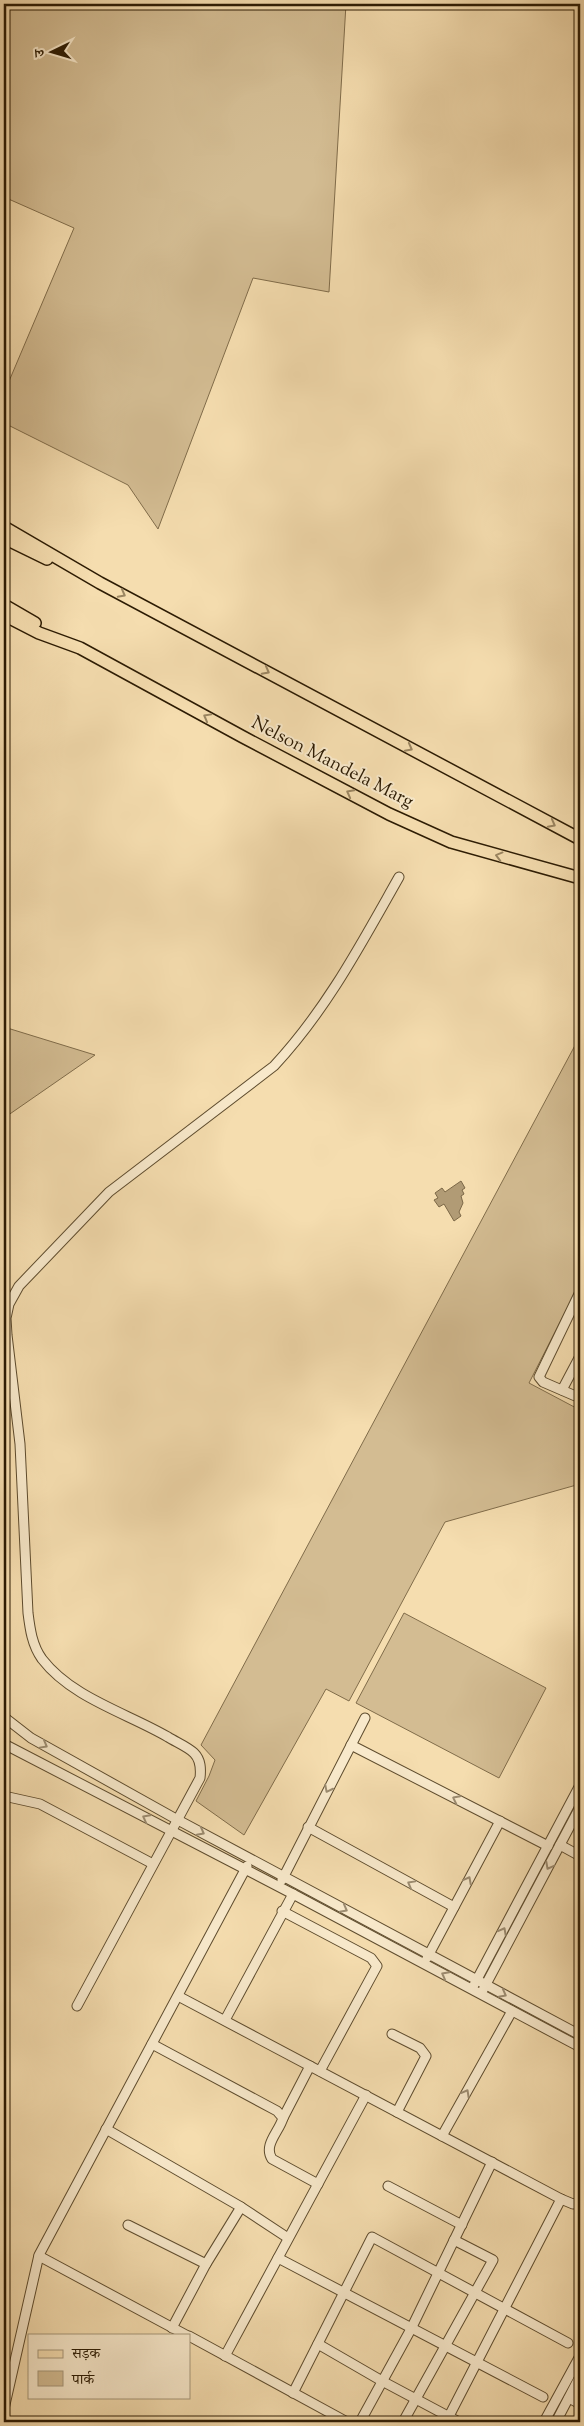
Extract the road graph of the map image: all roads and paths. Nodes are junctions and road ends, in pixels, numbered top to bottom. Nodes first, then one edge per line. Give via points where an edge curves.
1 (4, 527) edge
2 (4, 538) edge
3 (100, 583) junction
4 (4, 605) edge
5 (4, 615) edge
6 (80, 648) junction
7 (580, 839) edge
8 (399, 877) dead end
9 (580, 878) edge
10 (580, 1292) edge
11 (577, 1308) edge
12 (580, 1356) edge
13 (562, 1390) junction
14 (580, 1398) edge
15 (4, 1717) edge
16 (365, 1718) dead end
17 (4, 1744) edge
18 (351, 1745) junction
19 (580, 1785) edge
20 (4, 1796) edge
21 (580, 1807) edge
22 (176, 1819) junction
23 (500, 1821) junction
24 (308, 1827) junction
25 (170, 1830) junction
26 (560, 1845) junction
27 (548, 1846) junction
28 (580, 1856) edge
29 (250, 1859) junction
30 (152, 1864) junction
31 (246, 1869) junction
32 (283, 1876) junction
33 (279, 1887) junction
34 (293, 1894) junction
35 (454, 1907) junction
36 (282, 1911) junction
37 (429, 1954) junction
38 (424, 1964) junction
39 (477, 1980) junction
40 (486, 1985) junction
41 (472, 1990) junction
42 (481, 1994) junction
43 (178, 1996) junction
44 (77, 2006) dead end
45 (512, 2011) junction
46 (225, 2020) junction
47 (392, 2034) dead end
48 (580, 2035) edge
49 (152, 2044) junction
50 (580, 2047) edge
51 (310, 2066) junction
52 (320, 2071) junction
53 (366, 2095) junction
54 (397, 2112) junction
55 (283, 2118) junction
56 (106, 2129) junction
57 (442, 2136) junction
58 (492, 2162) junction
59 (318, 2184) junction
60 (388, 2186) dead end
61 (561, 2199) junction
62 (580, 2202) edge
63 (241, 2207) junction
64 (462, 2224) junction
65 (128, 2225) dead end
66 (288, 2238) junction
67 (454, 2240) junction
68 (39, 2256) junction
69 (278, 2258) junction
70 (206, 2264) junction
71 (439, 2273) junction
72 (343, 2292) junction
73 (475, 2293) junction
74 (504, 2310) junction
75 (172, 2328) junction
76 (411, 2329) junction
77 (183, 2334) edge
78 (190, 2338) edge
79 (568, 2342) dead end
80 (318, 2344) junction
81 (445, 2346) junction
82 (225, 2356) junction
83 (580, 2356) edge
84 (477, 2362) junction
85 (580, 2376) edge
86 (382, 2381) junction
87 (293, 2393) junction
88 (543, 2397) dead end
89 (569, 2398) junction
90 (416, 2400) junction
91 (580, 2404) edge
92 (4, 2409) edge
93 (448, 2420) edge
94 (347, 2422) edge
95 (360, 2422) edge
96 (403, 2422) edge
97 (459, 2422) edge
98 (544, 2422) edge
99 (556, 2422) edge

1 - 3 main road
2 - 3 main road
3 -> 7 main road
4 - 6 main road, Nelson Mandela Marg
5 - 6 main road, Nelson Mandela Marg via 39,633
9 -> 6 main road, Nelson Mandela Marg via 462,846 424,830 252,742
8 - 22 street via 337,986 297,1042 274,1066 109,1192 19,1286 8,1311 7,1335 20,1444 31,1637 41,1658 56,1675 194,1752 199,1760 200,1778
10 - 11 street
11 - 13 street via 539,1377
12 - 13 street
13 - 14 street
15 -> 22 street via 31,1738
16 - 18 street
25 -> 17 street
23 -> 18 street
18 -> 24 street
19 - 27 street
20 - 30 street via 40,1804
21 - 26 street
22 - 25 street
22 -> 29 street
23 - 27 street
35 -> 23 street
24 - 32 street
35 -> 24 street
25 - 30 street
25 - 31 street
26 - 28 street
26 -> 40 street
39 -> 27 street
29 - 31 street
29 - 32 street
30 - 44 street
31 - 33 street
31 - 43 street
32 - 33 street
32 -> 37 street
33 - 34 street
34 - 36 street
34 - 38 street
35 - 37 street
36 - 46 street
36 - 52 street via 376,1962 377,1968
37 - 38 street
37 - 39 street
41 -> 38 street
39 - 40 street
39 - 41 street
40 - 42 street
40 -> 48 street
41 - 42 street
42 - 45 street
43 - 46 street
43 - 49 street
45 - 50 street
57 -> 45 street
46 - 51 street
47 - 54 street via 420,2048 426,2056
49 - 55 street via 277,2111
49 - 56 street
51 - 52 street
51 - 55 street
52 - 53 street
53 - 54 street
53 - 59 street
54 - 57 street
55 - 59 street via 269,2145 269,2154
56 - 63 street
56 - 68 street
57 - 58 street
58 - 61 street
58 - 64 street
59 - 66 street
60 - 64 street
61 - 62 street via 573,2204
61 - 74 street
63 - 66 street
63 - 70 street
64 - 67 street
65 - 70 street
66 - 69 street
67 - 71 street
67 - 73 street via 493,2260
68 - 75 street
68 - 92 street
69 - 72 street
69 - 82 street
70 - 75 street
71 - 72 street via 372,2237
71 - 73 street
71 - 76 street
72 - 76 street
72 - 80 street
73 - 74 street
73 - 81 street
74 - 79 street
74 - 84 street
75 - 77 street
76 - 81 street
76 - 86 street
78 - 82 street
80 - 86 street
80 - 87 street
81 - 84 street
81 - 90 street
82 - 87 street
83 - 98 street
84 - 88 street
84 - 93 street
85 - 89 street
86 - 90 street
86 - 95 street
87 - 94 street
89 - 91 street
89 - 99 street
90 - 93 street
90 - 96 street
93 - 97 street

